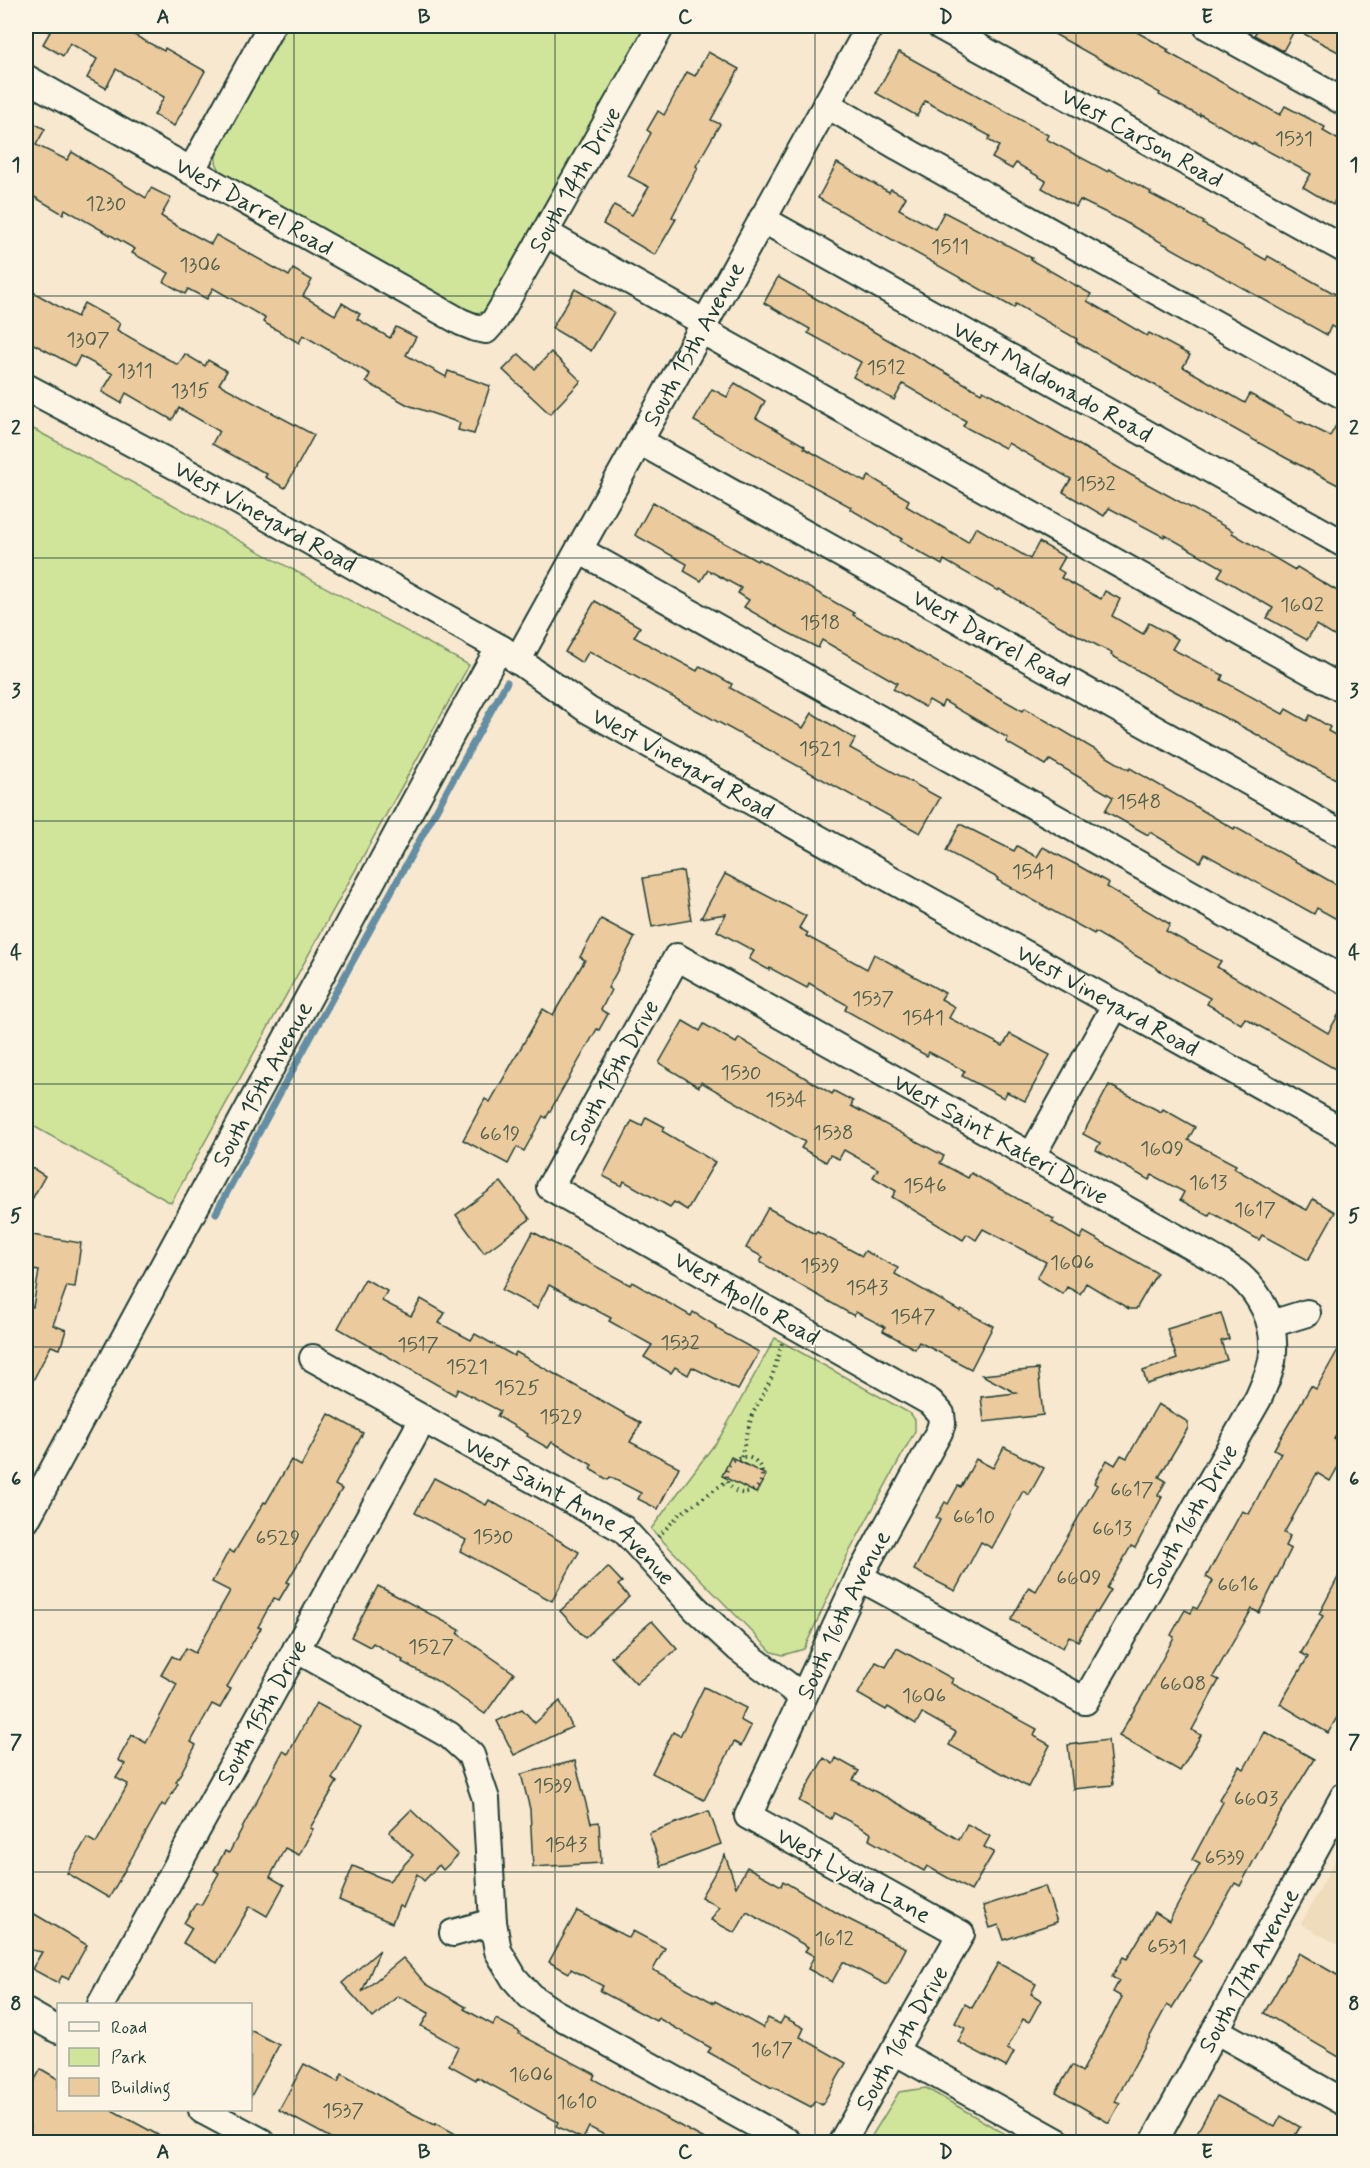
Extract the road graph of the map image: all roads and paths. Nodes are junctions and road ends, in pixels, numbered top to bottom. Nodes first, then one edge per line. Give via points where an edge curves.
1 (271, 26) edge
2 (661, 26) edge
3 (870, 26) edge
4 (940, 26) edge
5 (1207, 26) edge
6 (26, 78) edge
7 (1344, 102) edge
8 (826, 104) junction
9 (191, 171) junction
10 (762, 219) junction
11 (545, 233) junction
12 (1344, 249) edge
13 (703, 326) junction
14 (486, 330) joint
15 (26, 387) edge
16 (1344, 396) edge
17 (639, 441) junction
18 (1344, 544) edge
19 (579, 550) junction
20 (509, 655) junction
21 (1344, 690) edge
22 (1344, 835) edge
23 (677, 957) joint
24 (1344, 980) edge
25 (1116, 1004) junction
26 (1344, 1132) edge
27 (1031, 1157) junction
28 (550, 1187) joint
29 (1306, 1313) dead end
30 (1271, 1324) junction
31 (784, 1340) dead end
32 (313, 1358) dead end
33 (941, 1414) joint
34 (423, 1419) junction
35 (741, 1457) junction
36 (727, 1481) junction
37 (26, 1520) edge
38 (657, 1537) dead end
39 (859, 1577) junction
40 (296, 1649) junction
41 (802, 1698) junction
42 (1344, 1796) edge
43 (748, 1816) joint
44 (493, 1922) junction
45 (453, 1933) dead end
46 (961, 1934) joint
47 (102, 2003) edge
48 (26, 2012) edge
49 (57, 2029) edge
50 (1215, 2030) junction
51 (894, 2051) junction
52 (1344, 2102) edge
53 (206, 2111) edge
54 (262, 2142) edge
55 (788, 2142) edge
56 (842, 2142) edge
57 (1058, 2142) edge
58 (1154, 2142) edge

1 - 9 street
2 - 11 street, South 14th Drive
3 - 8 street, South 15th Avenue
4 - 12 street, West Carson Road
5 - 7 street
6 - 9 street, West Darrel Road
8 - 10 street, South 15th Avenue
8 - 16 street
9 - 14 street, West Darrel Road via 461,322
10 - 13 street, South 15th Avenue
10 - 18 street, West Maldonado Road
11 - 13 street
11 - 14 street, South 14th Drive
13 - 17 street, South 15th Avenue
13 - 21 street
15 - 20 street, West Vineyard Road via 183,470
17 - 19 street, South 15th Avenue
17 - 22 street, West Darrel Road
19 - 20 street, South 15th Avenue
19 - 24 street
20 - 25 street, West Vineyard Road via 588,710
20 - 37 street, South 15th Avenue via 488,668
23 - 27 street, West Saint Kateri Drive
23 - 28 street, South 15th Drive
25 - 26 street, West Vineyard Road
25 - 27 street
27 - 30 street, West Saint Kateri Drive via 1239,1275 1256,1293
28 - 33 street, West Apollo Road via 930,1402
29 - 30 street
30 - 39 street, South 16th Drive via 1274,1352 1258,1399 1085,1701
31 - 35 path via 752,1415
32 - 34 street, West Saint Anne Avenue
33 - 39 street, South 16th Avenue via 939,1432
34 - 40 street, South 15th Drive
34 - 41 street, West Saint Anne Avenue via 622,1529 696,1609
35 - 36 path via 729,1465
35 - 36 path via 759,1464 761,1482 747,1493 735,1490
36 - 38 path via 680,1514
39 - 41 street, South 16th Avenue
40 - 44 street via 449,1735 471,1755 486,1799
40 - 47 street, South 15th Drive
41 - 43 street, South 16th Avenue
42 - 50 street, South 17th Avenue
43 - 46 street, West Lydia Lane
44 - 45 street
44 - 55 street via 498,1951 514,1978 531,1996 553,2012
46 - 51 street, South 16th Drive
48 - 49 street
50 - 52 street
50 - 58 street, South 17th Avenue
51 - 56 street, South 16th Drive
51 - 57 street
53 - 54 street

